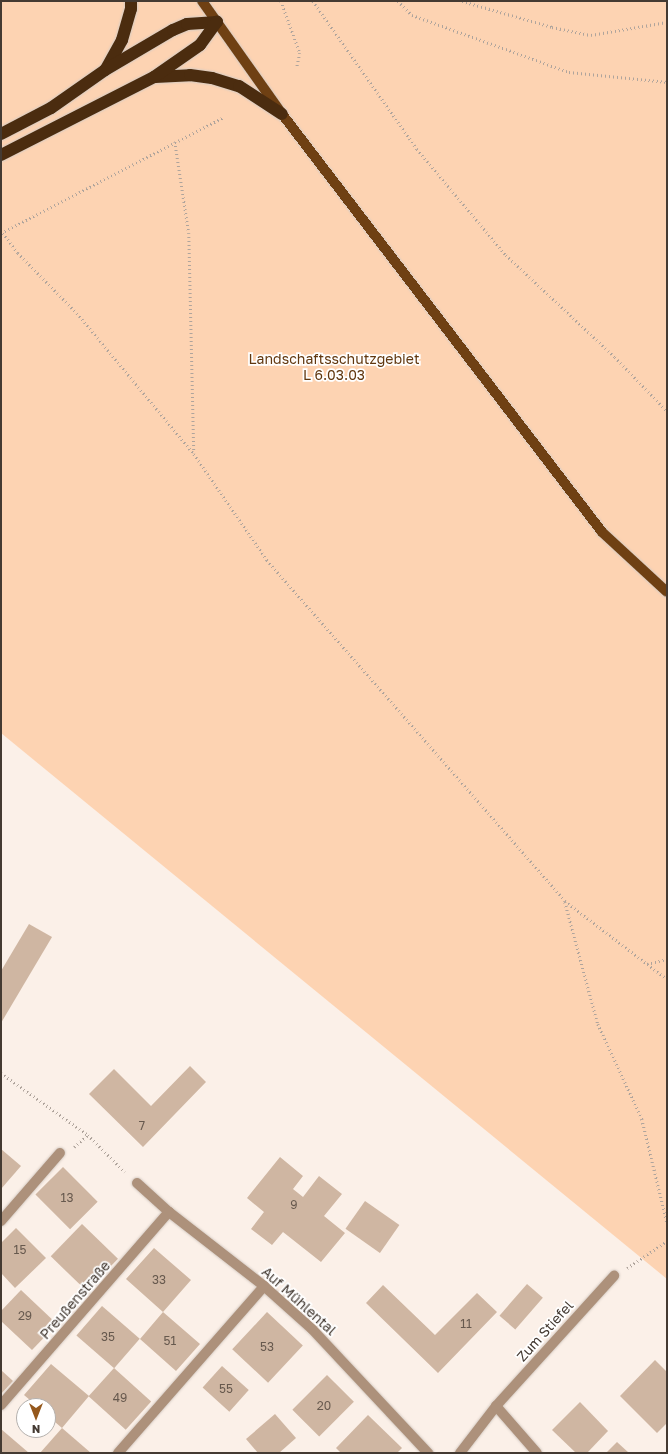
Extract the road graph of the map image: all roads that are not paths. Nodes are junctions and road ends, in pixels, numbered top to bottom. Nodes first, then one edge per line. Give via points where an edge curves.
1 (131, 1) edge
2 (202, 1) edge
3 (217, 22) junction
4 (105, 70) junction
5 (154, 77) junction
6 (282, 114) junction
7 (1, 134) edge
8 (1, 155) edge
9 (667, 592) edge
10 (60, 1153) dead end
11 (137, 1183) road end
12 (169, 1212) junction
13 (1, 1221) edge
14 (614, 1276) road end
15 (264, 1286) junction
16 (1, 1405) edge
17 (496, 1406) junction
18 (118, 1453) edge
19 (428, 1453) edge
20 (460, 1453) edge
21 (537, 1453) edge

1 - 4 highway via 131,10 122,40
2 - 3 main road
3 - 4 highway via 187,24 172,30
3 - 5 highway via 200,45
3 - 6 main road
4 - 7 highway via 51,108
5 - 6 highway via 190,75 218,80 238,86
5 - 8 highway
6 - 9 main road via 602,532
10 - 13 street
11 - 12 street, Auf Mühlental
12 - 15 street, Auf Mühlental
12 - 16 street, Preußenstraße
14 - 17 street, Zum Stiefel
15 - 18 street
15 - 19 street, Auf Mühlental via 312,1329
17 - 20 street, Zum Stiefel
17 - 21 street

